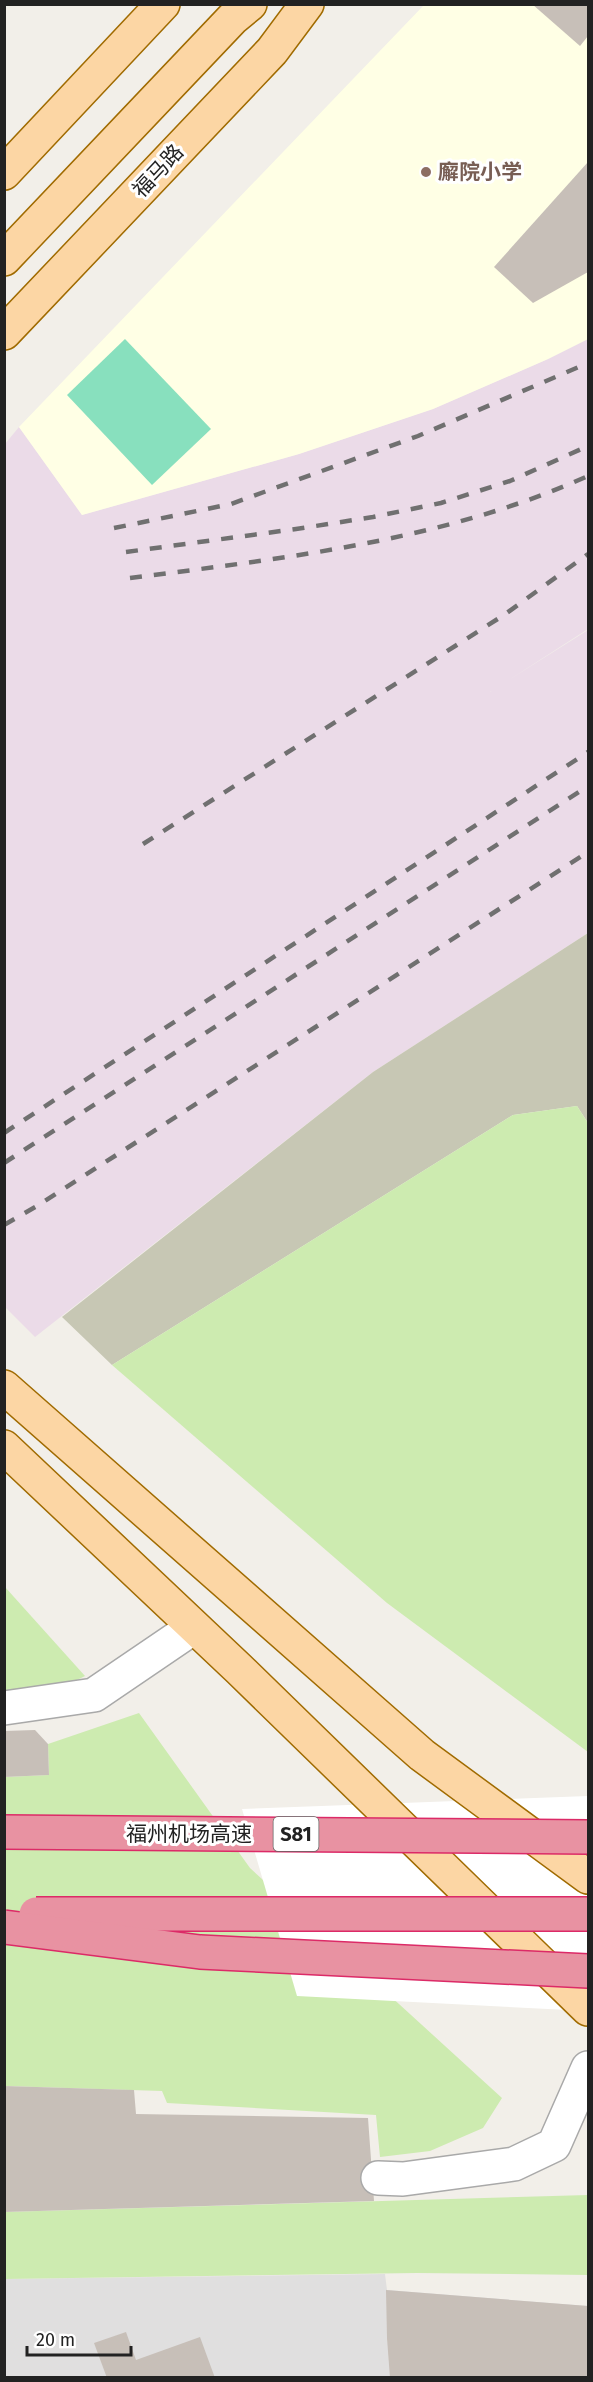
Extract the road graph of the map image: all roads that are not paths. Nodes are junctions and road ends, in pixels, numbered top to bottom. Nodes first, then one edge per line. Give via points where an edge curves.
1 (164, 4) edge
2 (250, 4) edge
3 (308, 4) edge
4 (4, 172) edge
5 (4, 259) edge
6 (4, 333) edge
7 (4, 1387) edge
8 (4, 1447) edge
9 (194, 1627) junction
10 (4, 1708) edge
11 (4, 1832) edge
12 (588, 1837) edge
13 (588, 1877) edge
14 (4, 1914) edge
15 (588, 1914) edge
16 (4, 1927) edge
17 (588, 1971) edge
18 (588, 2009) edge
19 (588, 2068) edge
20 (378, 2178) dead end

1 - 4 main road
2 - 5 main road
3 - 6 main road, 福马路 via 272,51
7 - 13 main road via 422,1755
8 - 9 main road
9 - 10 lane via 94,1695
9 - 18 main road
11 - 12 highway, 福州机场高速 / S81, bridge
14 - 15 highway, bridge
16 - 17 highway, bridge via 200,1952
19 - 20 lane via 554,2145 514,2164 404,2180

